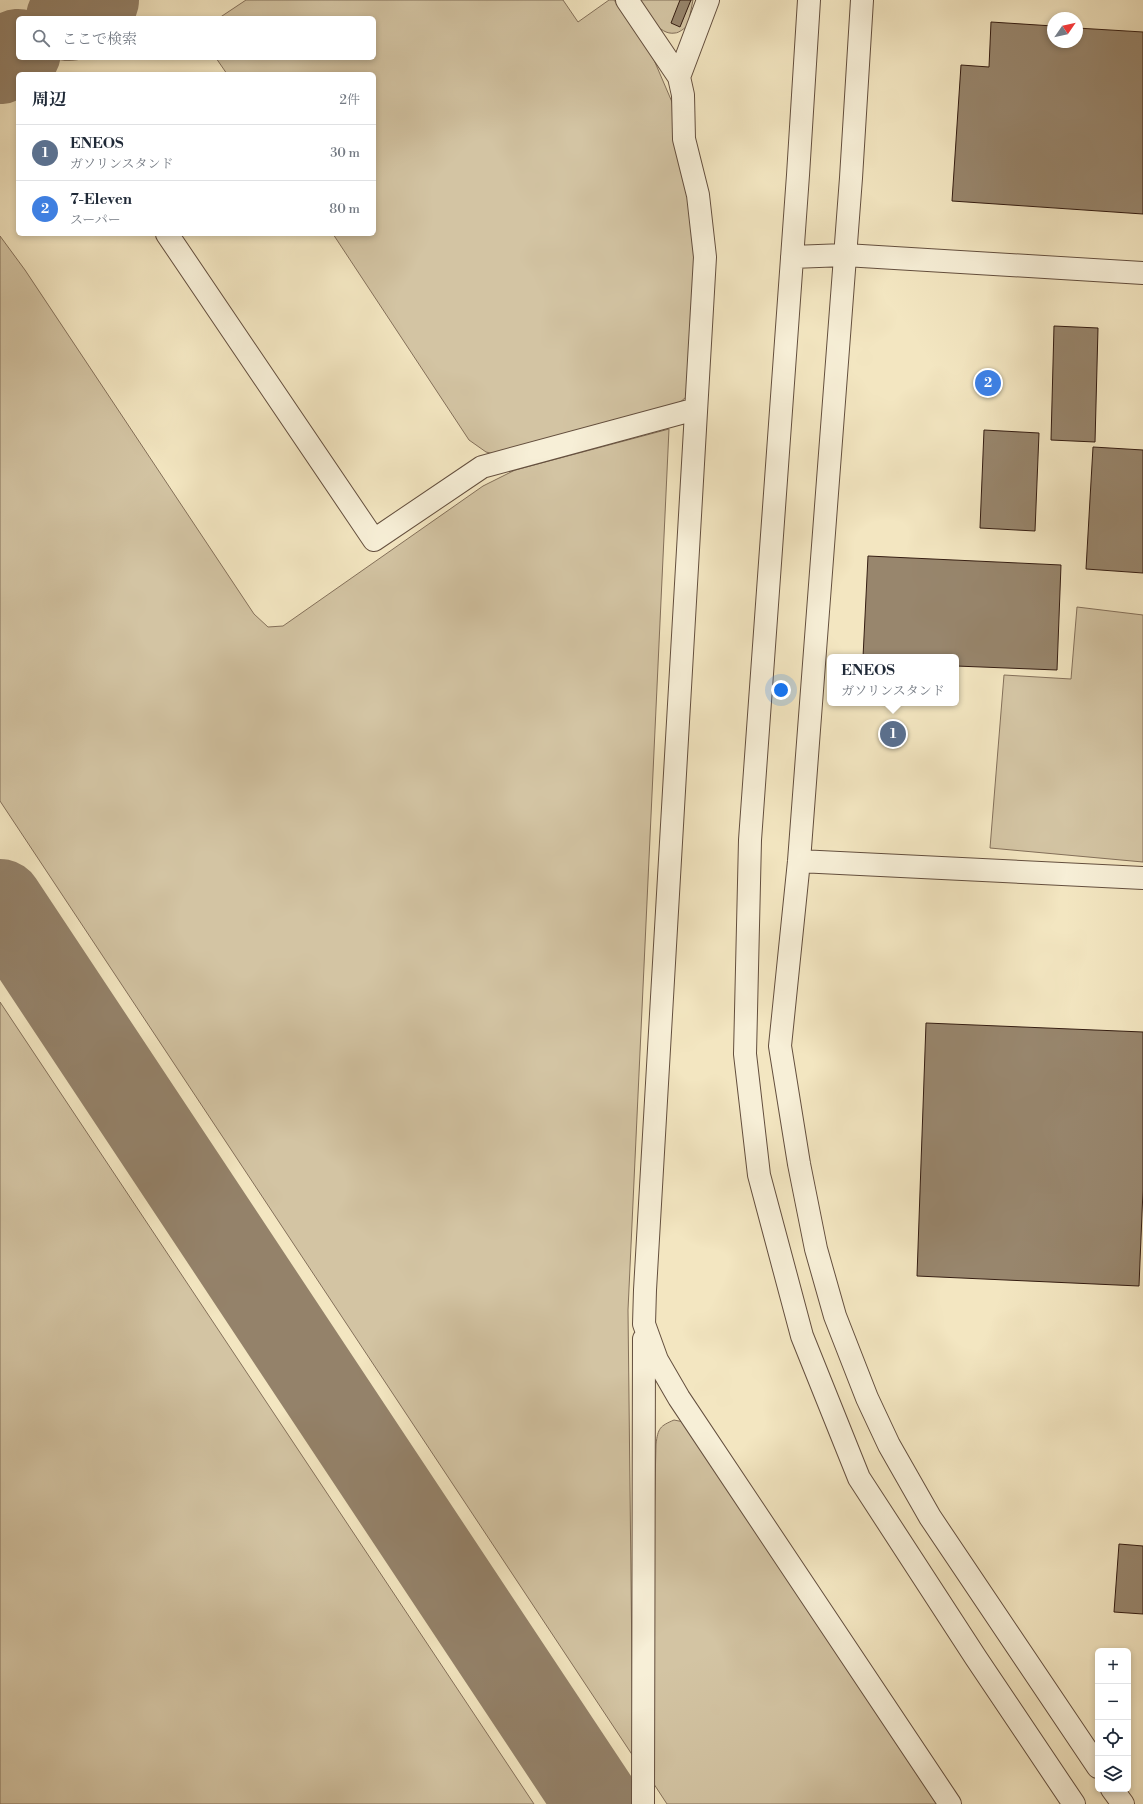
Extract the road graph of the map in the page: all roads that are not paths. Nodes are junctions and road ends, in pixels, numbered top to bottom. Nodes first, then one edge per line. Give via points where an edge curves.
1 (626, 0) edge
2 (708, 0) edge
3 (809, 0) edge
4 (862, 0) edge
5 (679, 77) junction
6 (168, 236) edge
7 (845, 255) junction
8 (792, 257) junction
9 (1143, 273) edge
10 (696, 409) junction
11 (799, 861) junction
12 (1143, 878) edge
13 (644, 1324) junction
14 (1095, 1763) edge
15 (1114, 1792) edge
16 (643, 1804) edge
17 (950, 1804) edge
18 (1074, 1804) edge
19 (1123, 1804) edge

1 - 5 street
2 - 5 street
3 - 8 street
4 - 7 street
5 - 10 street via 683,95 684,139 698,195 704,257
6 - 10 street via 374,540 482,467
7 - 8 street
7 - 9 street
7 - 11 street
8 - 18 street via 750,840 745,1054 759,1175 802,1336 859,1478
10 - 13 street
11 - 12 street
11 - 14 street via 780,1046 798,1164 816,1249 836,1316 867,1398 930,1517
13 - 16 street
13 - 17 street via 657,1360 679,1398
15 - 19 street

